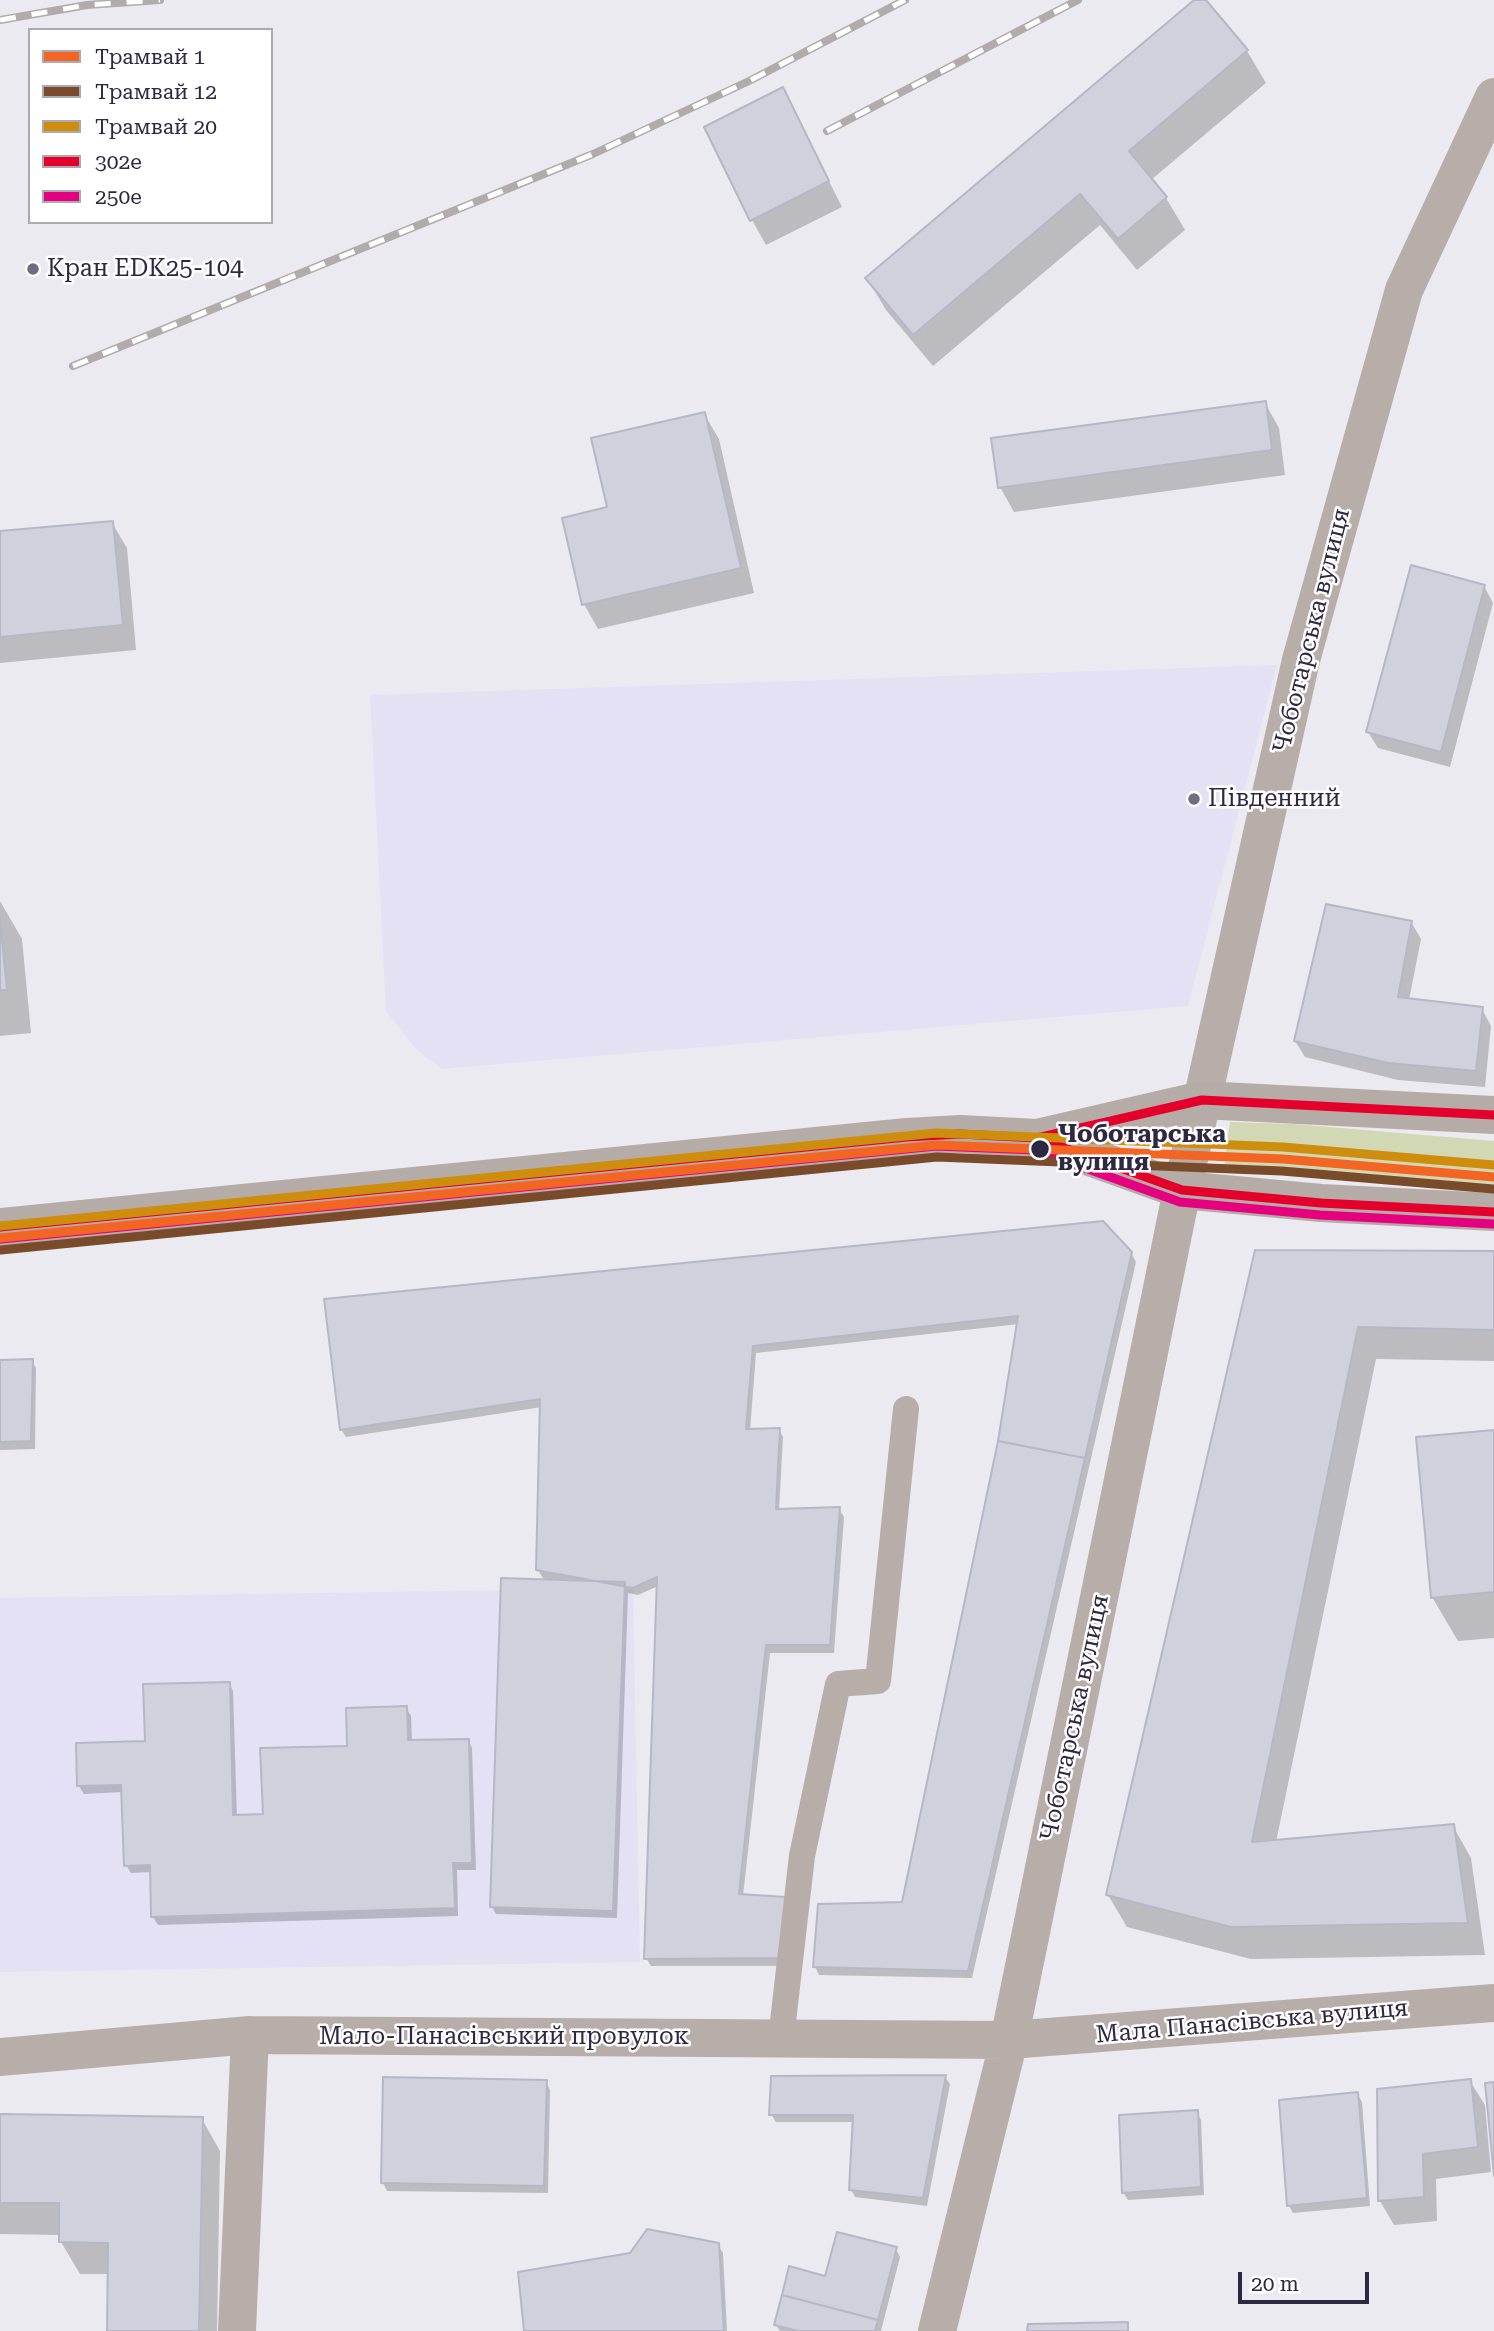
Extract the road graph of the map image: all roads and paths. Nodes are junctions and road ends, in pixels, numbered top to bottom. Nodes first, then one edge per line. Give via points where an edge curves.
1 (1494, 97) edge
2 (1202, 1100) junction
3 (1494, 1115) edge
4 (1037, 1138) junction
5 (1182, 1190) junction
6 (1494, 1212) edge
7 (0, 1227) edge
8 (906, 1409) dead end
9 (1494, 2003) edge
10 (250, 2035) junction
11 (781, 2039) junction
12 (1009, 2040) junction
13 (0, 2057) edge
14 (237, 2331) edge
15 (937, 2331) edge

1 - 2 street, Чоботарська вулиця via 1404,290 1301,660
2 - 3 main road
2 - 4 main road
2 - 5 street, Чоботарська вулиця
4 - 5 main road
4 - 7 main road via 917,1136
5 - 6 main road
5 - 12 street, Чоботарська вулиця
8 - 11 lane via 878,1681 838,1684 803,1856
9 - 12 street, Мала Панасівська вулиця
10 - 11 street, Мало-Панасівський провулок
10 - 13 street, Мало-Панасівський провулок
10 - 14 street
11 - 12 street, Мало-Панасівський провулок
12 - 15 street, Чоботарська вулиця

